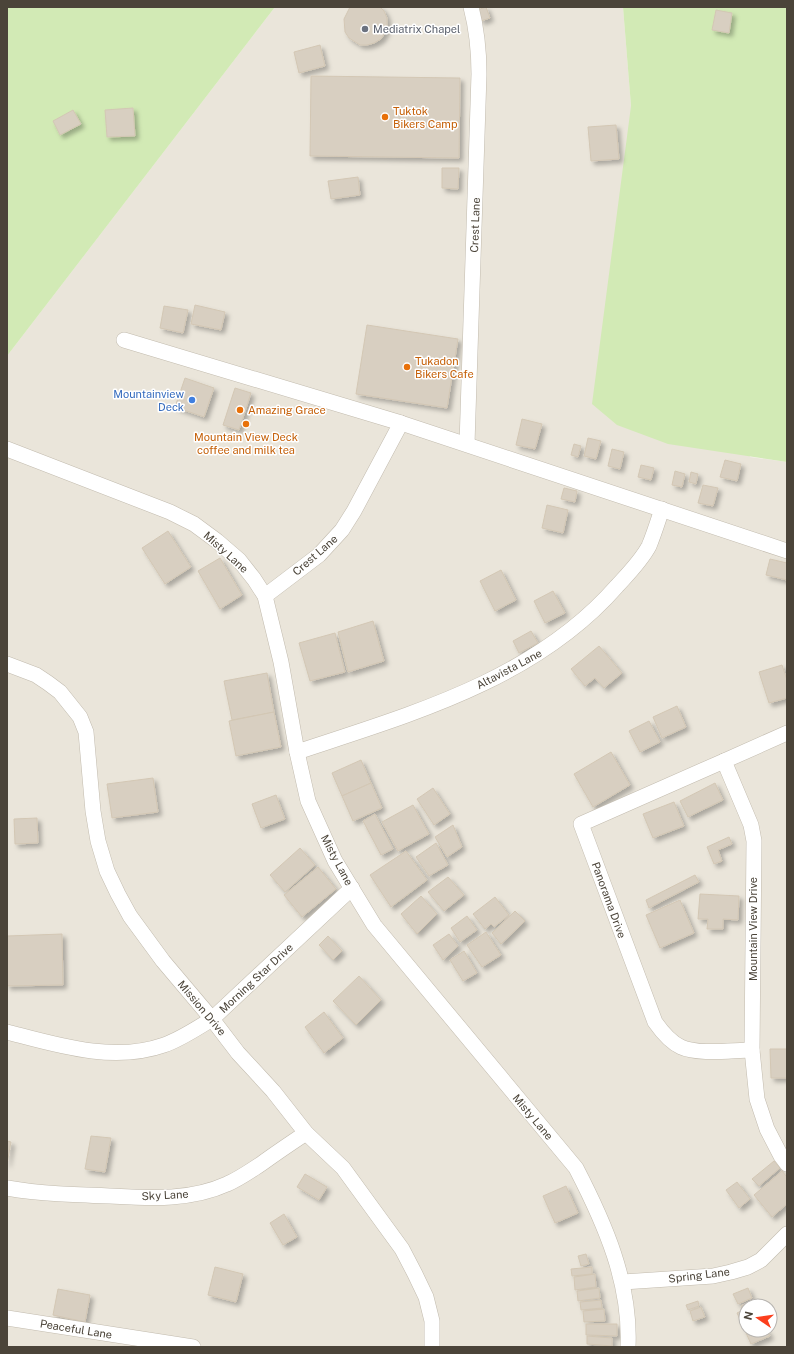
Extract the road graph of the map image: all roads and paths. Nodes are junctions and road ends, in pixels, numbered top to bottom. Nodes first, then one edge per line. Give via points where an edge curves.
1 (470, 7) edge
2 (124, 340) dead end
3 (401, 423) junction
4 (467, 444) junction
5 (7, 449) edge
6 (662, 509) junction
7 (787, 551) edge
8 (265, 596) junction
9 (7, 664) edge
10 (787, 733) edge
11 (297, 752) junction
12 (724, 761) junction
13 (352, 888) junction
14 (212, 1019) junction
15 (7, 1032) edge
16 (752, 1050) junction
17 (306, 1133) junction
18 (787, 1164) edge
19 (7, 1188) edge
20 (787, 1234) edge
21 (623, 1282) junction
22 (7, 1318) edge
23 (193, 1347) edge
24 (432, 1347) edge
25 (628, 1347) edge

1 - 4 street, Crest Lane via 479,47 479,74
2 - 3 street
3 - 4 street
3 - 8 street, Crest Lane via 342,530 319,555
4 - 6 street
5 - 8 street, Misty Lane via 170,512 194,524 239,560
6 - 7 street
6 - 11 street, Altavista Lane via 648,546 634,568 588,617 554,644 517,666 460,694
8 - 11 street, Misty Lane via 281,662
9 - 14 street, Mission Drive via 36,675 48,683 60,692 80,717 86,732 98,841 107,871 130,916 159,956
10 - 12 street
11 - 13 street, Misty Lane via 308,801 335,860
12 - 16 street, Mountain View Drive via 751,825 754,840
12 - 16 street, Panorama Drive via 581,824 655,1022 662,1032 682,1047 694,1051
13 - 14 street, Morning Star Drive
13 - 21 street, Misty Lane via 374,925 576,1168 609,1240
14 - 15 street, Morning Star Drive via 165,1045 137,1052 118,1053 57,1046
14 - 17 street, Mission Drive
16 - 18 street, Mountain View Drive via 757,1099 767,1129
17 - 19 street, Sky Lane via 227,1185 203,1192 153,1198 43,1193
17 - 24 street, Mission Drive via 343,1168 402,1249 426,1298 432,1321
20 - 21 street, Spring Lane via 761,1260 731,1272 713,1276
21 - 25 street, Misty Lane via 629,1330
22 - 23 street, Peaceful Lane

